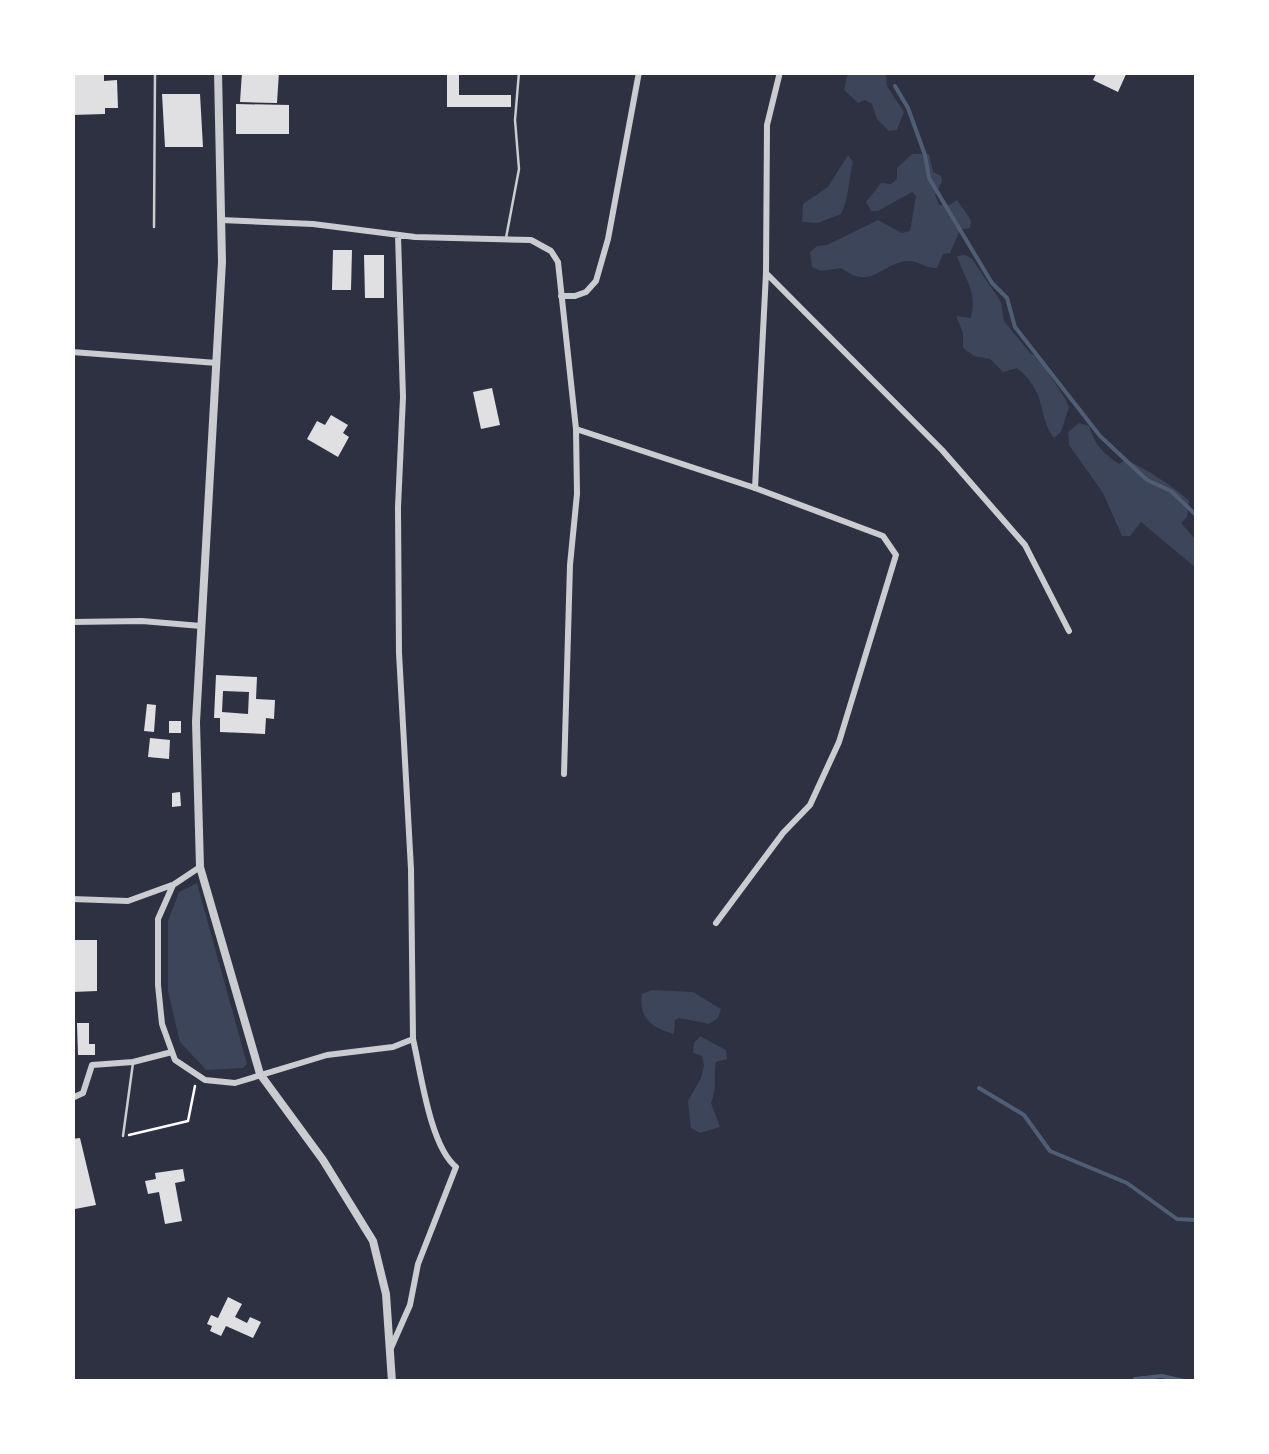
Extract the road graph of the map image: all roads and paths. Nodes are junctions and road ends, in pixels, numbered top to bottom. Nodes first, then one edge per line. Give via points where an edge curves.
1 (155, 72) edge
2 (218, 72) edge
3 (519, 72) edge
4 (638, 72) edge
5 (780, 72) edge
6 (220, 220) junction
7 (154, 227) dead end
8 (398, 235) junction
9 (506, 238) junction
10 (766, 273) junction
11 (561, 296) junction
12 (72, 352) edge
13 (218, 363) junction
14 (576, 429) junction
15 (755, 488) junction
16 (72, 622) edge
17 (200, 626) junction
18 (1068, 631) dead end
19 (564, 774) dead end
20 (200, 867) junction
21 (173, 885) junction
22 (72, 899) edge
23 (716, 923) dead end
24 (413, 1039) junction
25 (172, 1052) junction
26 (133, 1062) junction
27 (260, 1074) junction
28 (197, 1075) junction
29 (72, 1098) edge
30 (123, 1136) joint
31 (390, 1349) junction
32 (392, 1382) edge

1 - 7 lane
2 - 6 street
3 - 9 lane via 519,169
4 - 11 street via 596,280 586,292
5 - 10 street via 767,126
6 - 8 street
6 - 13 street
8 - 9 street
8 - 24 street via 400,653
9 - 11 street via 551,250
10 - 15 street
10 - 18 street via 942,450 1025,545
11 - 14 street
12 - 13 street
13 - 17 street
14 - 15 street
14 - 19 street
15 - 23 street via 883,536 896,555 839,742 810,805
16 - 17 street
17 - 20 street
20 - 21 street
20 - 27 street
21 - 22 street via 128,901
21 - 25 street via 158,919 157,953 162,1024
24 - 27 street
24 - 31 street via 439,1140 456,1167
25 - 26 street
25 - 28 street
26 - 29 street via 92,1065 83,1093
26 - 30 lane
27 - 28 street via 235,1083
27 - 31 street via 373,1241
28 - 30 path via 188,1122
31 - 32 street

